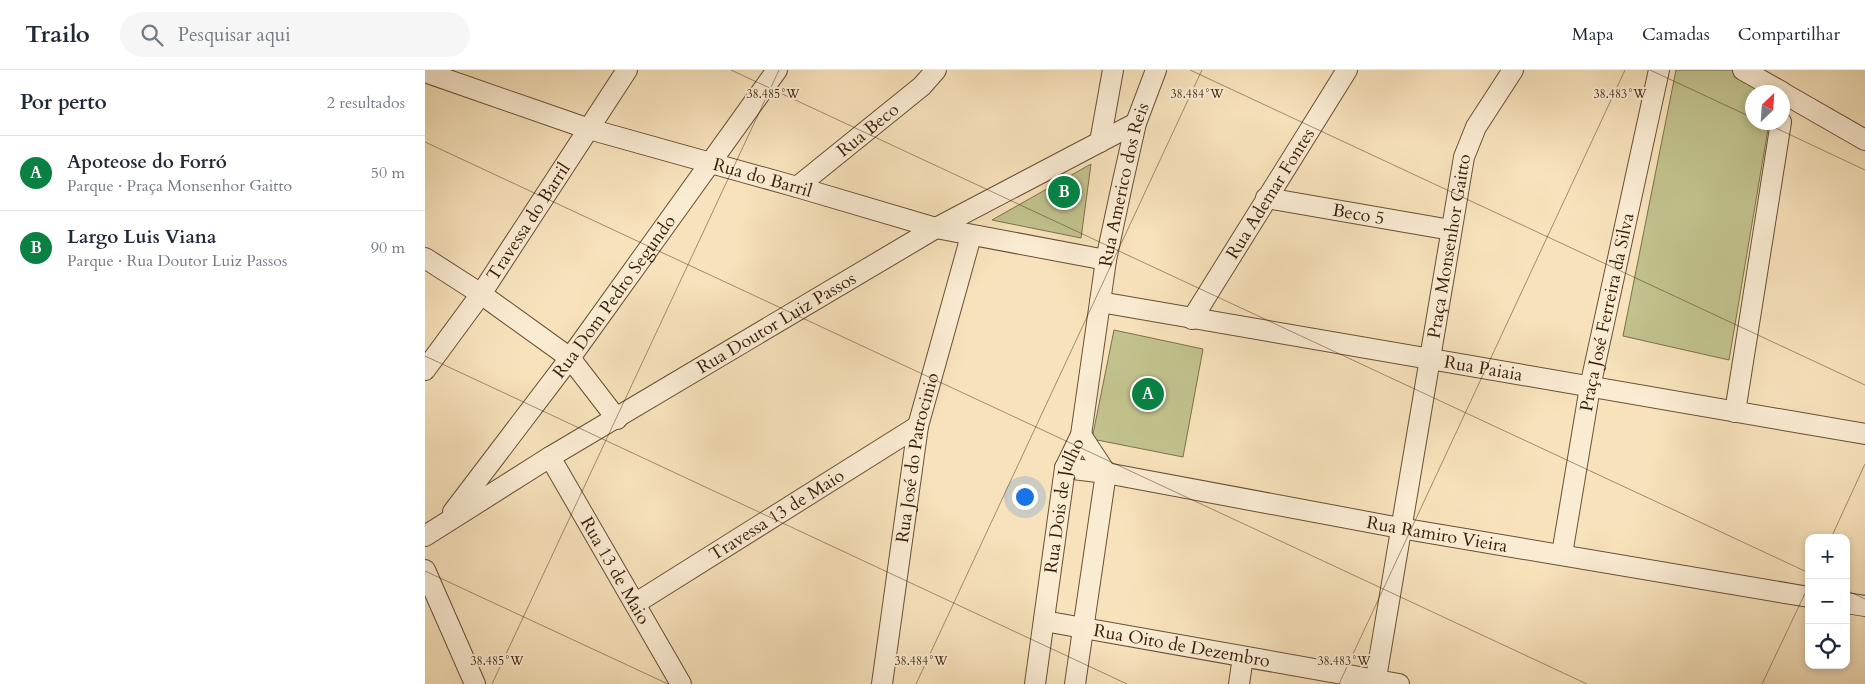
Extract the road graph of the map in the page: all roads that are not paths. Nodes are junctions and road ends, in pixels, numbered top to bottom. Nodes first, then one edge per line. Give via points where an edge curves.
1 (627, 70) edge
2 (777, 70) edge
3 (936, 70) edge
4 (1113, 70) edge
5 (1156, 70) edge
6 (1347, 70) edge
7 (1513, 70) edge
8 (1659, 70) edge
9 (1743, 70) edge
10 (425, 72) edge
11 (1764, 85) edge
12 (1790, 102) edge
13 (1136, 123) junction
14 (589, 130) junction
15 (1780, 130) edge
16 (1865, 140) edge
17 (1100, 142) junction
18 (711, 163) junction
19 (797, 187) junction
20 (1266, 198) junction
21 (936, 228) junction
22 (1451, 230) junction
23 (971, 236) junction
24 (425, 258) edge
25 (1106, 260) junction
26 (481, 294) junction
27 (1100, 302) junction
28 (1192, 319) junction
29 (570, 358) junction
30 (1429, 360) junction
31 (425, 370) edge
32 (1590, 387) junction
33 (1735, 412) junction
34 (617, 419) junction
35 (918, 426) junction
36 (1865, 434) edge
37 (1081, 436) junction
38 (550, 457) junction
39 (1065, 468) junction
40 (1106, 473) junction
41 (446, 522) junction
42 (1400, 528) junction
43 (425, 536) edge
44 (1562, 554) junction
45 (425, 570) edge
46 (1805, 596) edge
47 (636, 603) junction
48 (1850, 604) edge
49 (1865, 606) edge
50 (1044, 621) junction
51 (1084, 629) junction
52 (1243, 657) junction
53 (1375, 682) edge
54 (475, 684) edge
55 (681, 684) edge
56 (882, 684) edge
57 (1035, 684) edge
58 (1075, 684) edge
59 (1239, 684) edge
60 (1399, 684) edge

1 - 14 street, Travessa do Barril
2 - 18 street, Rua Dom Pedro Segundo
3 - 19 street, Rua Beco via 922,86
4 - 17 street
5 - 13 street, Rua Americo dos Reis
6 - 20 street, Rua Ademar Fontes
7 - 22 street, Praça Monsenhor Gaitto via 1471,137 1464,157
8 - 32 street, Praça José Ferreira da Silva
9 - 11 street
10 - 14 street, Rua do Barril
12 - 16 street
13 - 17 street, Rua Doutor Luiz Passos
13 - 25 street, Rua Americo dos Reis
14 - 18 street, Rua do Barril
14 - 26 street, Travessa do Barril
15 - 33 street
17 - 21 street, Rua Doutor Luiz Passos
18 - 19 street, Rua do Barril
18 - 29 street, Rua Dom Pedro Segundo
19 - 21 street, Rua do Barril
20 - 22 street, Beco 5
20 - 28 street, Rua Ademar Fontes
21 - 23 street, Rua do Barril
21 - 34 street, Rua Doutor Luiz Passos
22 - 30 street, Praça Monsenhor Gaitto
23 - 25 street, Rua do Barril
23 - 35 street, Rua José do Patrocinio
24 - 26 street
25 - 27 street, Rua Americo dos Reis
26 - 29 street
26 - 31 street, Travessa do Barril
27 - 28 street, Rua Paiaia
27 - 37 street
28 - 30 street, Rua Paiaia
29 - 34 street
29 - 41 street, Rua Dom Pedro Segundo
30 - 32 street, Rua Paiaia
30 - 42 street, Praça Monsenhor Gaitto
32 - 33 street, Rua Paiaia
32 - 44 street, Praça José Ferreira da Silva
33 - 36 street, Rua Paiaia
34 - 38 street, Rua Doutor Luiz Passos
35 - 47 street, Travessa 13 de Maio
35 - 56 street, Rua José do Patrocinio
37 - 39 street, Rua Dois de Julho
37 - 40 street, Rua Dois de Julho
38 - 41 street, Rua Doutor Luiz Passos
38 - 47 street, Rua 13 de Maio
39 - 40 street, Rua Ramiro Vieira
39 - 50 street, Rua Dois de Julho
40 - 42 street, Rua Ramiro Vieira
40 - 51 street, Rua Dois de Julho
41 - 43 street, Rua Doutor Luiz Passos
42 - 44 street, Rua Ramiro Vieira
42 - 53 street, Praça Monsenhor Gaitto
44 - 46 street, Rua Ramiro Vieira
45 - 54 street
47 - 55 street, Rua 13 de Maio
48 - 49 street
50 - 51 street, Rua Oito de Dezembro
50 - 57 street, Rua Dois de Julho
51 - 52 street, Rua Oito de Dezembro
51 - 58 street, Rua Dois de Julho
52 - 53 street, Rua Oito de Dezembro
52 - 59 street
53 - 60 street, Rua Oito de Dezembro

